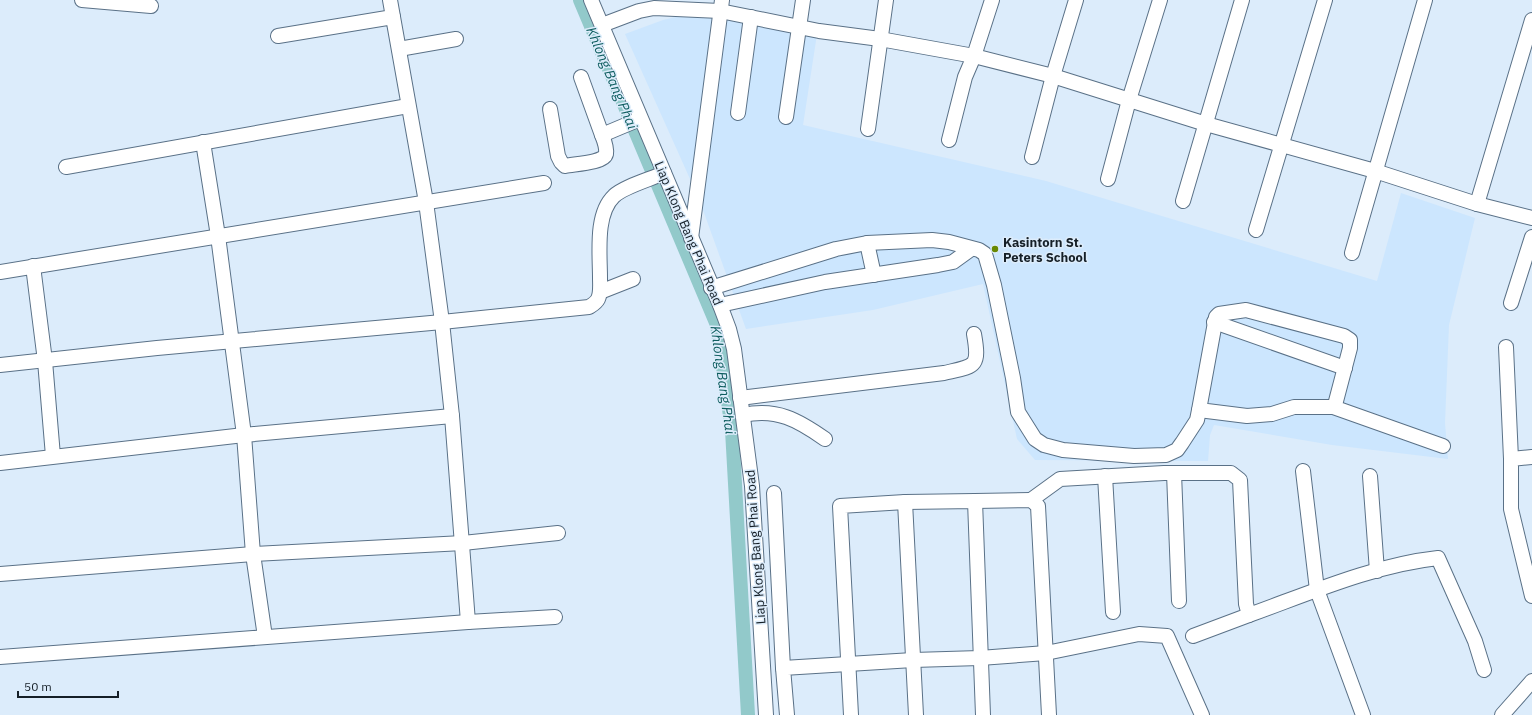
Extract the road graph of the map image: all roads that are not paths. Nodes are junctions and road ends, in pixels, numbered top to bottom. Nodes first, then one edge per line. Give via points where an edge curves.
1 (82, 0) edge
2 (390, 0) edge
3 (591, 0) edge
4 (803, 0) edge
5 (886, 0) edge
6 (992, 0) edge
7 (1076, 0) edge
8 (1160, 0) edge
9 (1242, 0) edge
10 (1325, 0) edge
11 (1425, 0) edge
12 (151, 6) dead end
13 (640, 6) edge
14 (721, 6) edge
15 (393, 17) junction
16 (751, 17) junction
17 (1532, 20) edge
18 (602, 25) junction
19 (799, 26) junction
20 (278, 36) dead end
21 (456, 39) dead end
22 (880, 39) junction
23 (399, 49) junction
24 (974, 56) junction
25 (1053, 76) junction
26 (581, 77) dead end
27 (1129, 100) junction
28 (408, 106) junction
29 (550, 109) dead end
30 (738, 113) dead end
31 (786, 117) dead end
32 (638, 120) junction
33 (1206, 124) junction
34 (868, 129) dead end
35 (605, 134) junction
36 (949, 140) dead end
37 (203, 142) junction
38 (1282, 144) junction
39 (1032, 157) dead end
40 (66, 167) dead end
41 (1375, 170) junction
42 (660, 175) junction
43 (1108, 179) dead end
44 (544, 183) dead end
45 (1183, 201) dead end
46 (426, 202) junction
47 (1477, 204) junction
48 (1532, 218) edge
49 (1256, 230) dead end
50 (218, 236) junction
51 (1532, 237) edge
52 (691, 239) junction
53 (867, 243) junction
54 (971, 249) junction
55 (1352, 253) dead end
56 (33, 266) junction
57 (0, 272) edge
58 (874, 275) junction
59 (633, 279) dead end
60 (711, 288) junction
61 (600, 292) junction
62 (1511, 303) dead end
63 (720, 305) junction
64 (442, 322) junction
65 (1214, 322) junction
66 (974, 334) dead end
67 (232, 340) junction
68 (1506, 347) dead end
69 (45, 361) junction
70 (0, 365) edge
71 (1345, 368) junction
72 (740, 398) junction
73 (1333, 407) junction
74 (1199, 410) junction
75 (743, 415) junction
76 (452, 416) junction
77 (244, 435) junction
78 (825, 439) dead end
79 (1443, 446) dead end
80 (53, 456) junction
81 (1532, 457) edge
82 (1511, 459) junction
83 (0, 463) edge
84 (1303, 471) dead end
85 (1174, 473) junction
86 (1105, 476) junction
87 (1370, 476) dead end
88 (774, 493) dead end
89 (1031, 500) junction
90 (975, 501) junction
91 (905, 502) junction
92 (558, 533) dead end
93 (463, 543) junction
94 (253, 554) junction
95 (1377, 571) junction
96 (0, 574) edge
97 (1317, 590) junction
98 (1532, 596) edge
99 (1179, 601) dead end
100 (1113, 612) dead end
101 (1250, 615) junction
102 (554, 617) dead end
103 (468, 622) junction
104 (1193, 636) dead end
105 (265, 637) junction
106 (1046, 652) junction
107 (0, 657) edge
108 (980, 658) junction
109 (913, 660) junction
110 (849, 664) junction
111 (783, 668) junction
112 (1484, 670) dead end
113 (1532, 681) edge
114 (766, 715) edge
115 (786, 715) edge
116 (851, 715) edge
117 (916, 715) edge
118 (983, 715) edge
119 (1049, 715) edge
120 (1202, 715) edge
121 (1363, 715) edge
122 (1502, 715) edge

1 - 12 street
2 - 15 street
3 - 18 street, Liap Klong Bang Phai Road
4 - 19 street
5 - 22 street
6 - 24 street
7 - 25 street
8 - 27 street
9 - 33 street
10 - 38 street
11 - 41 street
13 - 14 street
13 - 18 street
14 - 16 street
14 - 52 street
15 - 20 street
15 - 23 street
16 - 19 street
16 - 30 street
17 - 47 street
18 - 32 street, Liap Klong Bang Phai Road
19 - 22 street
19 - 31 street
21 - 23 street
22 - 24 street
22 - 34 street
23 - 28 street
24 - 25 street
24 - 36 street via 965,77
25 - 27 street
25 - 39 street
26 - 35 street
27 - 33 street
27 - 43 street
28 - 37 street
28 - 46 street
29 - 35 street via 558,156 565,166 594,162 605,156
32 - 35 street
32 - 42 street, Liap Klong Bang Phai Road
33 - 38 street
33 - 45 street
37 - 40 street
37 - 50 street
38 - 41 street
38 - 49 street
41 - 47 street
41 - 55 street
42 - 52 street, Liap Klong Bang Phai Road
42 - 61 street via 615,195 609,201 601,225
44 - 46 street
46 - 50 street
46 - 64 street
47 - 48 street
50 - 56 street
50 - 67 street
51 - 62 street
52 - 60 street, Liap Klong Bang Phai Road
53 - 54 street via 932,240
53 - 58 street
53 - 60 street via 836,248
54 - 58 street via 946,264
54 - 74 street via 979,250 988,260 1018,412 1035,439 1044,445 1063,450 1166,456 1177,450 1198,420
56 - 57 street
56 - 69 street
58 - 63 street via 825,282
59 - 61 street
60 - 63 street, Liap Klong Bang Phai Road
61 - 64 street via 595,303 585,308
63 - 72 street, Liap Klong Bang Phai Road via 734,349
64 - 67 street
64 - 76 street
65 - 71 street
65 - 71 street via 1219,314 1246,310 1344,336 1350,340
65 - 74 street
66 - 72 street via 976,360 970,366 959,370
67 - 69 street
67 - 77 street
68 - 82 street
69 - 70 street
69 - 80 street
71 - 73 street
72 - 75 street, Liap Klong Bang Phai Road
73 - 74 street via 1294,407 1272,414 1247,416
73 - 79 street
75 - 78 street via 754,412 777,414 804,424
75 - 114 street, Liap Klong Bang Phai Road via 752,486
76 - 77 street
76 - 93 street
77 - 80 street
77 - 94 street
80 - 83 street
81 - 82 street
82 - 98 street via 1511,509
84 - 97 street
85 - 86 street
85 - 99 street
85 - 101 street via 1231,472 1240,480 1246,604
86 - 89 street via 1060,479
86 - 100 street
87 - 95 street
88 - 111 street
89 - 90 street
89 - 106 street via 1038,506
90 - 91 street
90 - 108 street
91 - 109 street
91 - 110 street via 840,506
92 - 93 street
93 - 94 street
93 - 103 street
94 - 96 street
94 - 105 street
95 - 97 street
95 - 112 street via 1416,560 1438,558 1475,641
97 - 101 street
97 - 121 street
101 - 104 street
102 - 103 street
103 - 105 street
105 - 107 street
106 - 108 street
106 - 119 street
106 - 120 street via 1139,634 1167,636
108 - 109 street
108 - 118 street
109 - 110 street
109 - 117 street
110 - 111 street
110 - 116 street
111 - 115 street
113 - 122 street

